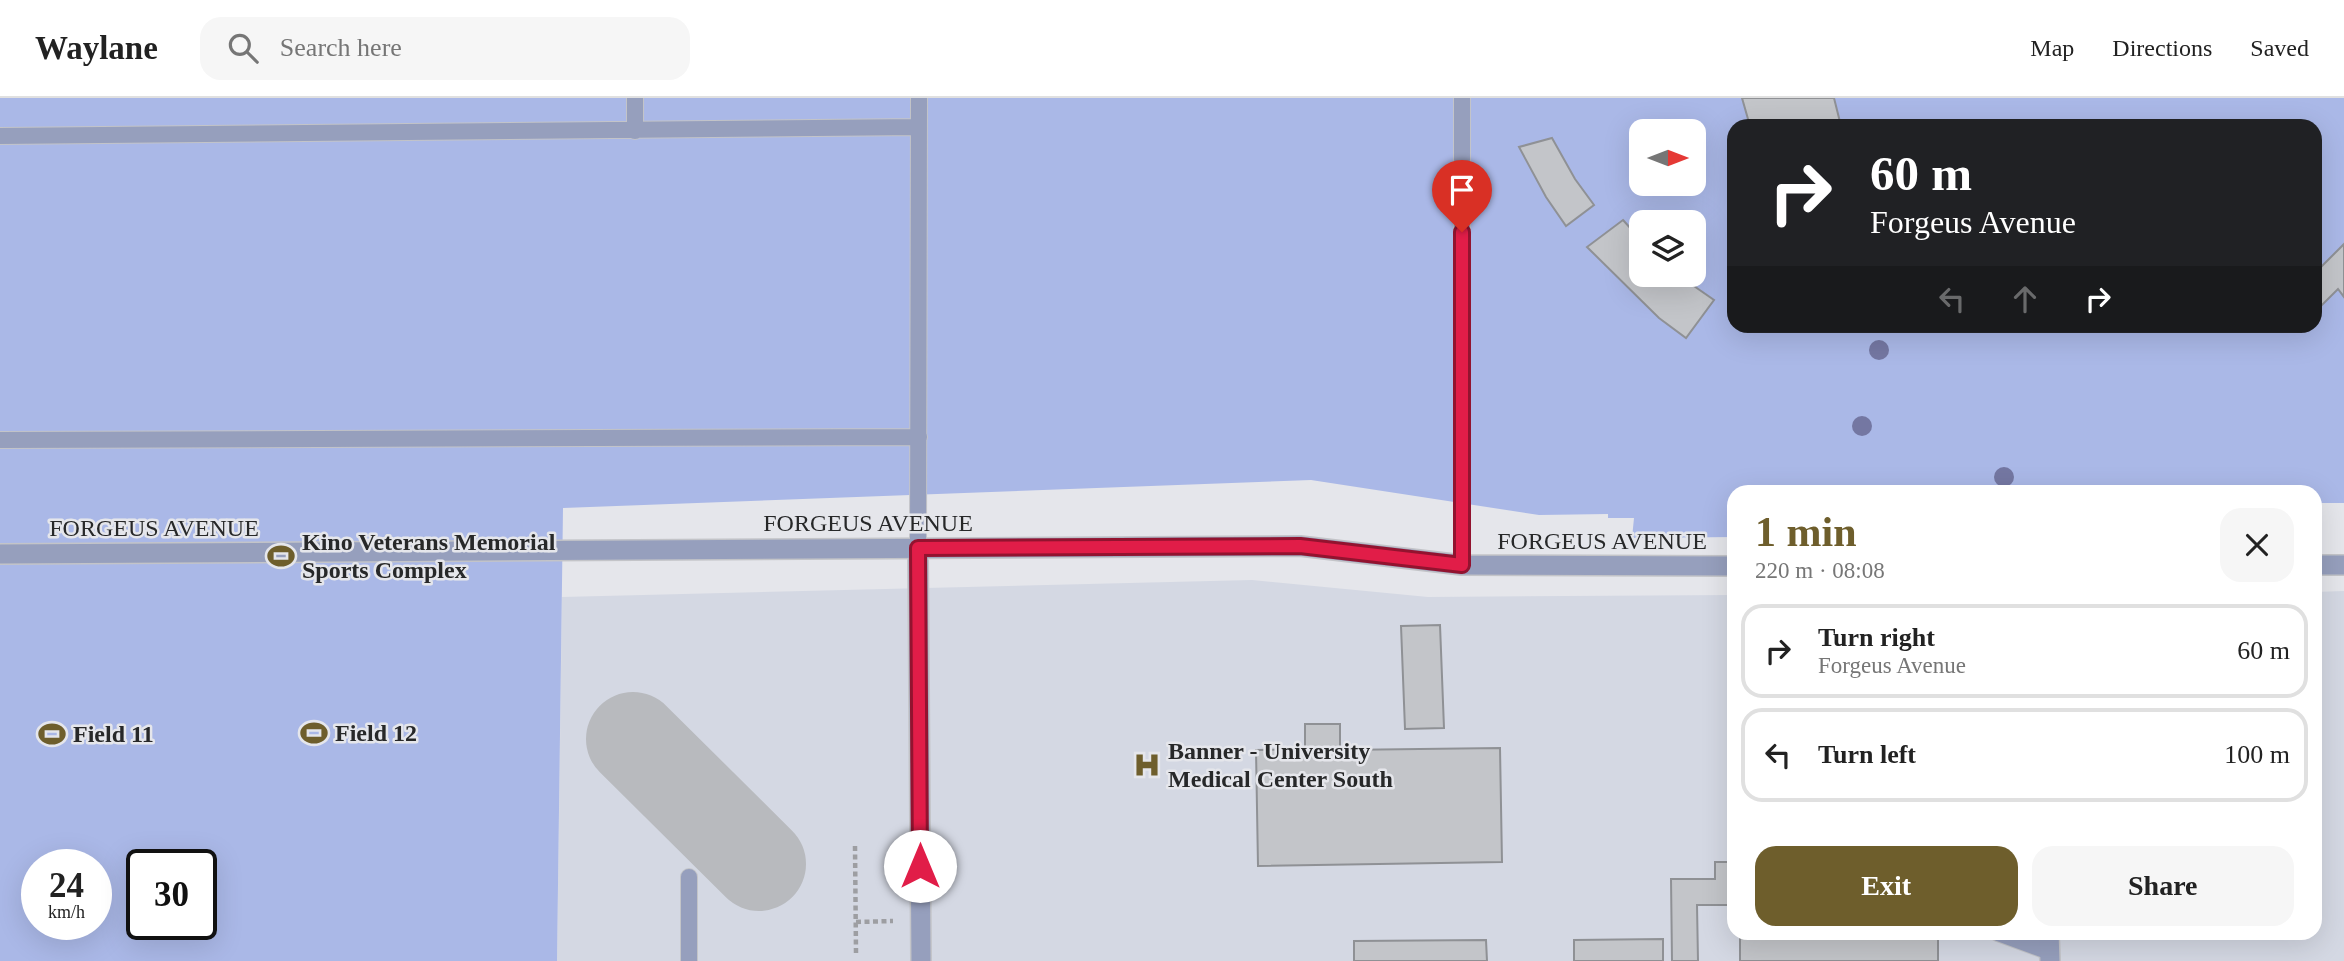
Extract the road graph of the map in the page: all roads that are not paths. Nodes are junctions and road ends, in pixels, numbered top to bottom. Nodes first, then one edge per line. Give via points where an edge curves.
1 (635, 98) edge
2 (919, 98) edge
3 (1462, 98) edge
4 (919, 127) junction
5 (635, 131) junction
6 (0, 136) edge
7 (919, 437) junction
8 (0, 440) edge
9 (918, 548) junction
10 (0, 554) edge
11 (1462, 565) junction
12 (2322, 565) edge
13 (2344, 565) edge
14 (1727, 566) edge
15 (689, 877) dead end
16 (2022, 940) edge
17 (2050, 948) edge
18 (689, 961) edge
19 (921, 961) edge

1 - 5 lane
2 - 4 lane
3 - 11 lane
4 - 5 lane
4 - 7 lane
5 - 6 lane
7 - 8 lane
7 - 9 lane
9 - 10 street, FORGEUS AVENUE
9 - 11 street, FORGEUS AVENUE via 1300,546
9 - 19 street
11 - 14 street, FORGEUS AVENUE
12 - 13 street
15 - 18 lane
16 - 17 lane

